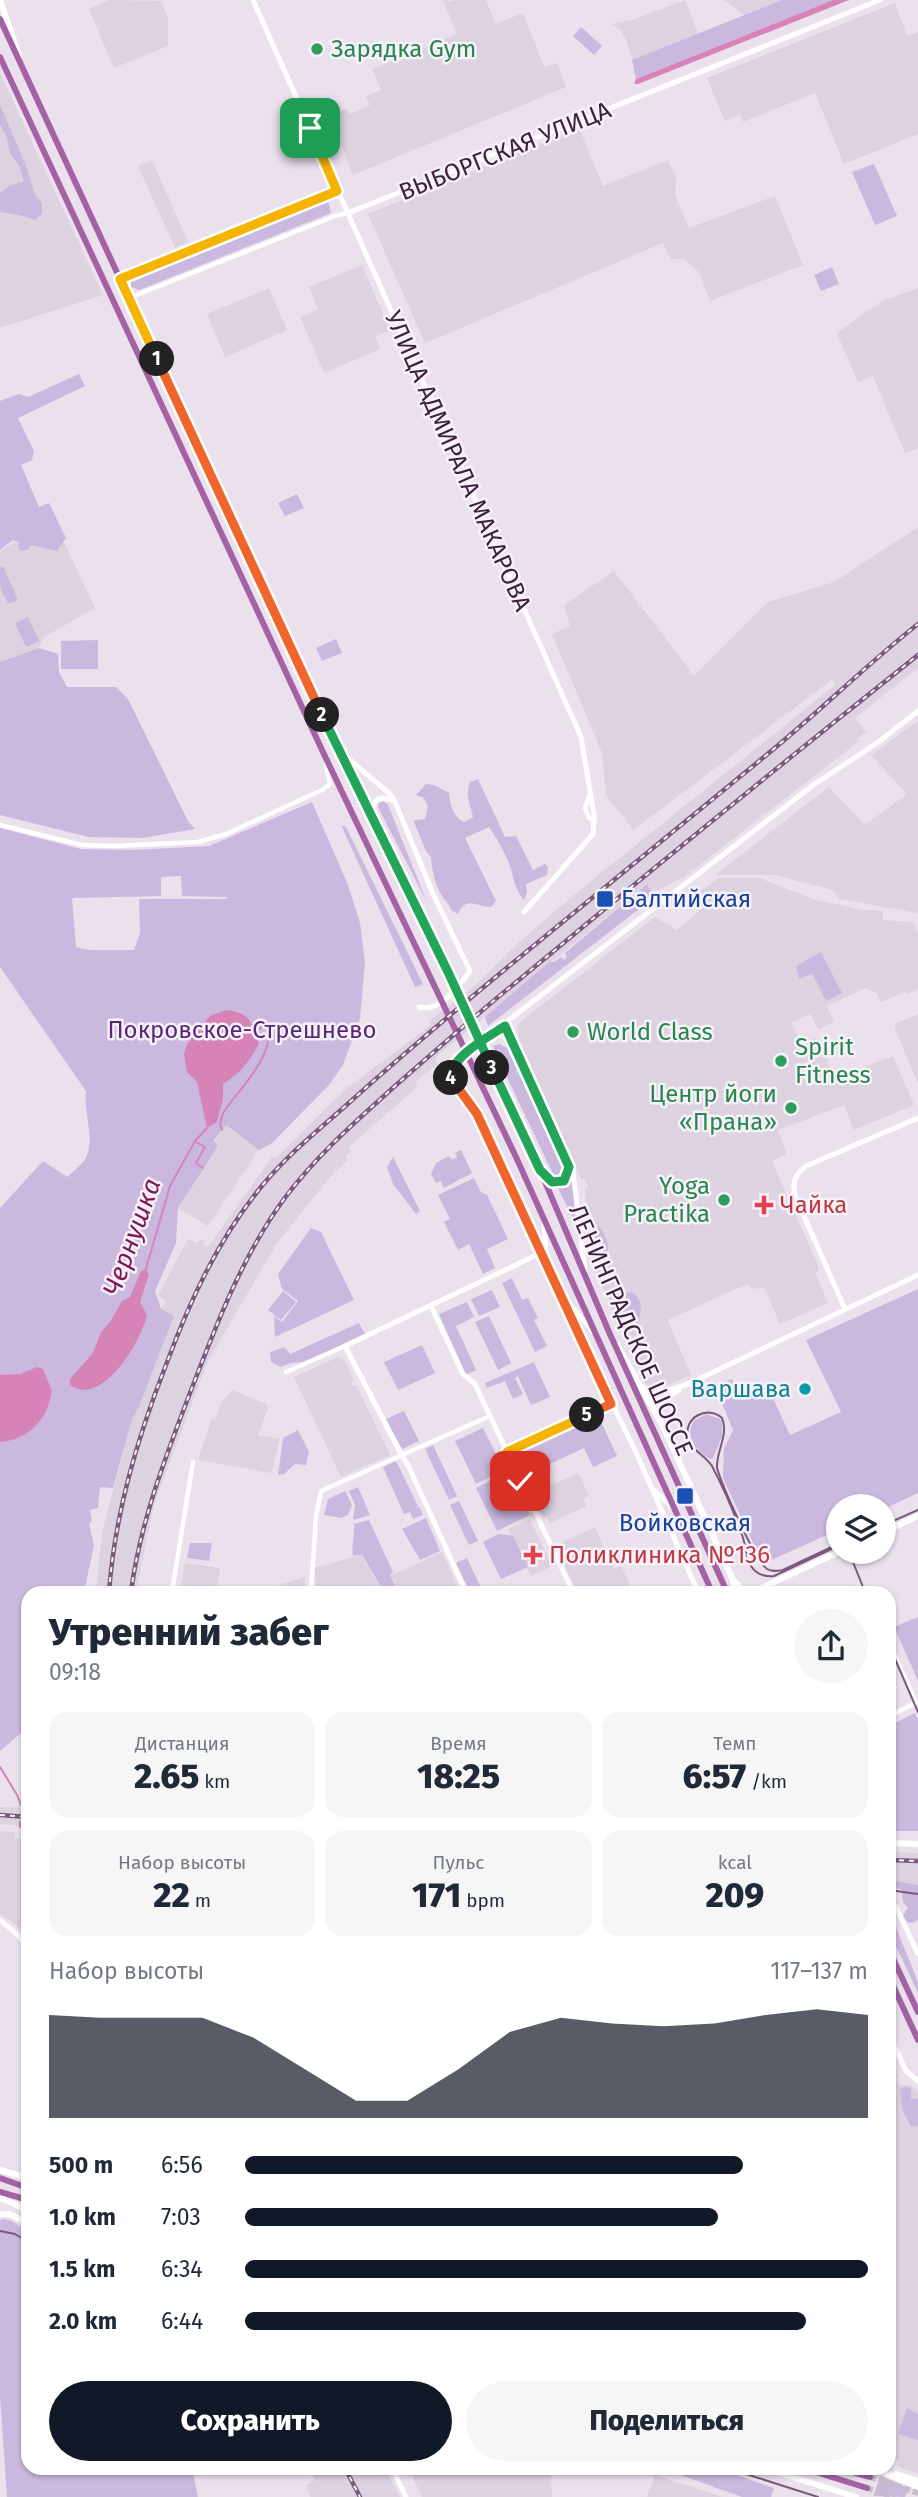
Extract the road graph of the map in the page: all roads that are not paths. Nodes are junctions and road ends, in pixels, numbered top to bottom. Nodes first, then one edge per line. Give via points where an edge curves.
1 (0, 0) edge
2 (253, 0) edge
3 (880, 0) edge
4 (0, 19) edge
5 (0, 60) edge
6 (27, 80) junction
7 (337, 191) junction
8 (348, 213) junction
9 (120, 279) junction
10 (129, 298) junction
11 (918, 711) edge
12 (338, 749) junction
13 (322, 750) junction
14 (395, 802) junction
15 (0, 825) edge
16 (375, 826) junction
17 (524, 912) dead end
18 (419, 1007) dead end
19 (505, 1026) junction
20 (918, 1118) edge
21 (569, 1167) junction
22 (540, 1170) junction
23 (544, 1218) junction
24 (545, 1239) junction
25 (536, 1242) junction
26 (541, 1253) junction
27 (549, 1270) junction
28 (918, 1275) edge
29 (587, 1281) junction
30 (557, 1288) junction
31 (431, 1306) junction
32 (845, 1309) junction
33 (593, 1332) junction
34 (609, 1332) junction
35 (345, 1346) junction
36 (286, 1372) dead end
37 (688, 1384) junction
38 (641, 1386) junction
39 (611, 1404) junction
40 (490, 1416) junction
41 (663, 1426) junction
42 (507, 1452) junction
43 (401, 1456) junction
44 (193, 1462) dead end
45 (649, 1484) junction
46 (673, 1508) junction
47 (918, 1516) edge
48 (896, 1526) edge
49 (826, 1558) edge
50 (732, 1578) junction
51 (173, 1586) edge
52 (311, 1586) edge
53 (463, 1586) edge
54 (570, 1586) edge
55 (695, 1586) edge
56 (708, 1586) edge
57 (724, 1586) edge
58 (734, 1586) edge
59 (739, 1586) edge
60 (766, 1586) edge
61 (896, 1658) edge
62 (917, 1704) edge
63 (896, 1713) edge
64 (896, 1843) edge
65 (918, 1844) edge
66 (896, 1907) edge
67 (0, 1920) edge
68 (21, 1939) edge
69 (918, 1954) edge
70 (896, 1965) edge
71 (896, 1992) edge
72 (918, 2012) edge
73 (918, 2040) edge
74 (896, 2049) edge
75 (906, 2071) junction
76 (918, 2074) edge
77 (918, 2081) edge
78 (0, 2170) edge
79 (21, 2176) edge
80 (0, 2178) edge
81 (21, 2186) edge
82 (0, 2192) edge
83 (0, 2198) edge
84 (21, 2198) edge
85 (0, 2204) edge
86 (19, 2206) joint
87 (0, 2214) edge
88 (21, 2220) edge
89 (896, 2474) edge
90 (396, 2475) edge
91 (786, 2475) edge
92 (825, 2475) edge
93 (863, 2475) edge
94 (891, 2475) edge
95 (870, 2477) tunnel mouth
96 (918, 2480) edge
97 (918, 2487) edge
98 (867, 2488) tunnel mouth
99 (407, 2497) edge
100 (856, 2497) edge

1 - 6 main road
2 - 7 street, УЛИЦА АДМИРАЛА МАКАРОВА
3 - 8 street, ВЫБОРГСКАЯ УЛИЦА
4 - 6 main road, ЛЕНИНГРАДСКОЕ ШОССЕ
5 - 13 main road, ЛЕНИНГРАДСКОЕ ШОССЕ
6 - 9 main road, ЛЕНИНГРАДСКОЕ ШОССЕ
7 - 8 street, УЛИЦА АДМИРАЛА МАКАРОВА
7 - 9 street
8 - 10 street, ВЫБОРГСКАЯ УЛИЦА
8 - 17 street, УЛИЦА АДМИРАЛА МАКАРОВА via 581,737 595,821 593,834
9 - 10 main road, ЛЕНИНГРАДСКОЕ ШОССЕ
10 - 12 main road, ЛЕНИНГРАДСКОЕ ШОССЕ
11 - 19 street via 812,786
12 - 14 street
12 - 16 main road, ЛЕНИНГРАДСКОЕ ШОССЕ
13 - 15 street via 330,784 226,834 198,842 82,845
13 - 23 main road, ЛЕНИНГРАДСКОЕ ШОССЕ
14 - 16 street via 383,797 376,800 372,806
14 - 18 street via 470,971 438,1005
16 - 22 main road, ЛЕНИНГРАДСКОЕ ШОССЕ
19 - 21 street
19 - 25 street via 454,1063 451,1079 477,1114
20 - 32 street via 806,1166 797,1175 793,1186 796,1198
21 - 22 street via 566,1179 558,1184
21 - 29 street via 576,1183
22 - 29 main road, ЛЕНИНГРАДСКОЕ ШОССЕ
23 - 24 street
23 - 33 main road, ЛЕНИНГРАДСКОЕ ШОССЕ
24 - 25 street
24 - 27 street
25 - 26 street
26 - 27 street
26 - 31 street
27 - 30 street
28 - 32 street
29 - 34 main road, ЛЕНИНГРАДСКОЕ ШОССЕ
30 - 33 street
30 - 39 street
31 - 35 street
31 - 40 street via 463,1374 475,1384
32 - 37 street
33 - 46 main road, ЛЕНИНГРАДСКОЕ ШОССЕ
34 - 38 main road
34 - 57 main road, ЛЕНИНГРАДСКОЕ ШОССЕ
35 - 36 street
35 - 43 street
37 - 38 street via 661,1392
37 - 41 street via 660,1405
38 - 41 main road
39 - 42 street
39 - 45 street
40 - 42 street
40 - 43 street
41 - 50 main road
42 - 54 street
43 - 52 street via 321,1491
43 - 53 street
44 - 51 street
45 - 46 street
45 - 55 street
46 - 56 main road, ЛЕНИНГРАДСКОЕ ШОССЕ
47 - 48 main road
49 - 60 main road
50 - 58 main road
50 - 59 main road
61 - 62 street
62 - 63 street
64 - 65 main road
66 - 69 street
67 - 68 street
70 - 72 main road
71 - 73 main road
74 - 75 street
75 - 76 street
75 - 77 street
78 - 79 main road
80 - 81 main road
82 - 84 main road
83 - 86 main road
85 - 86 main road
87 - 88 main road
89 - 96 main road
90 - 99 street
91 - 100 main road
92 - 98 main road
93 - 95 main road
94 - 97 main road

